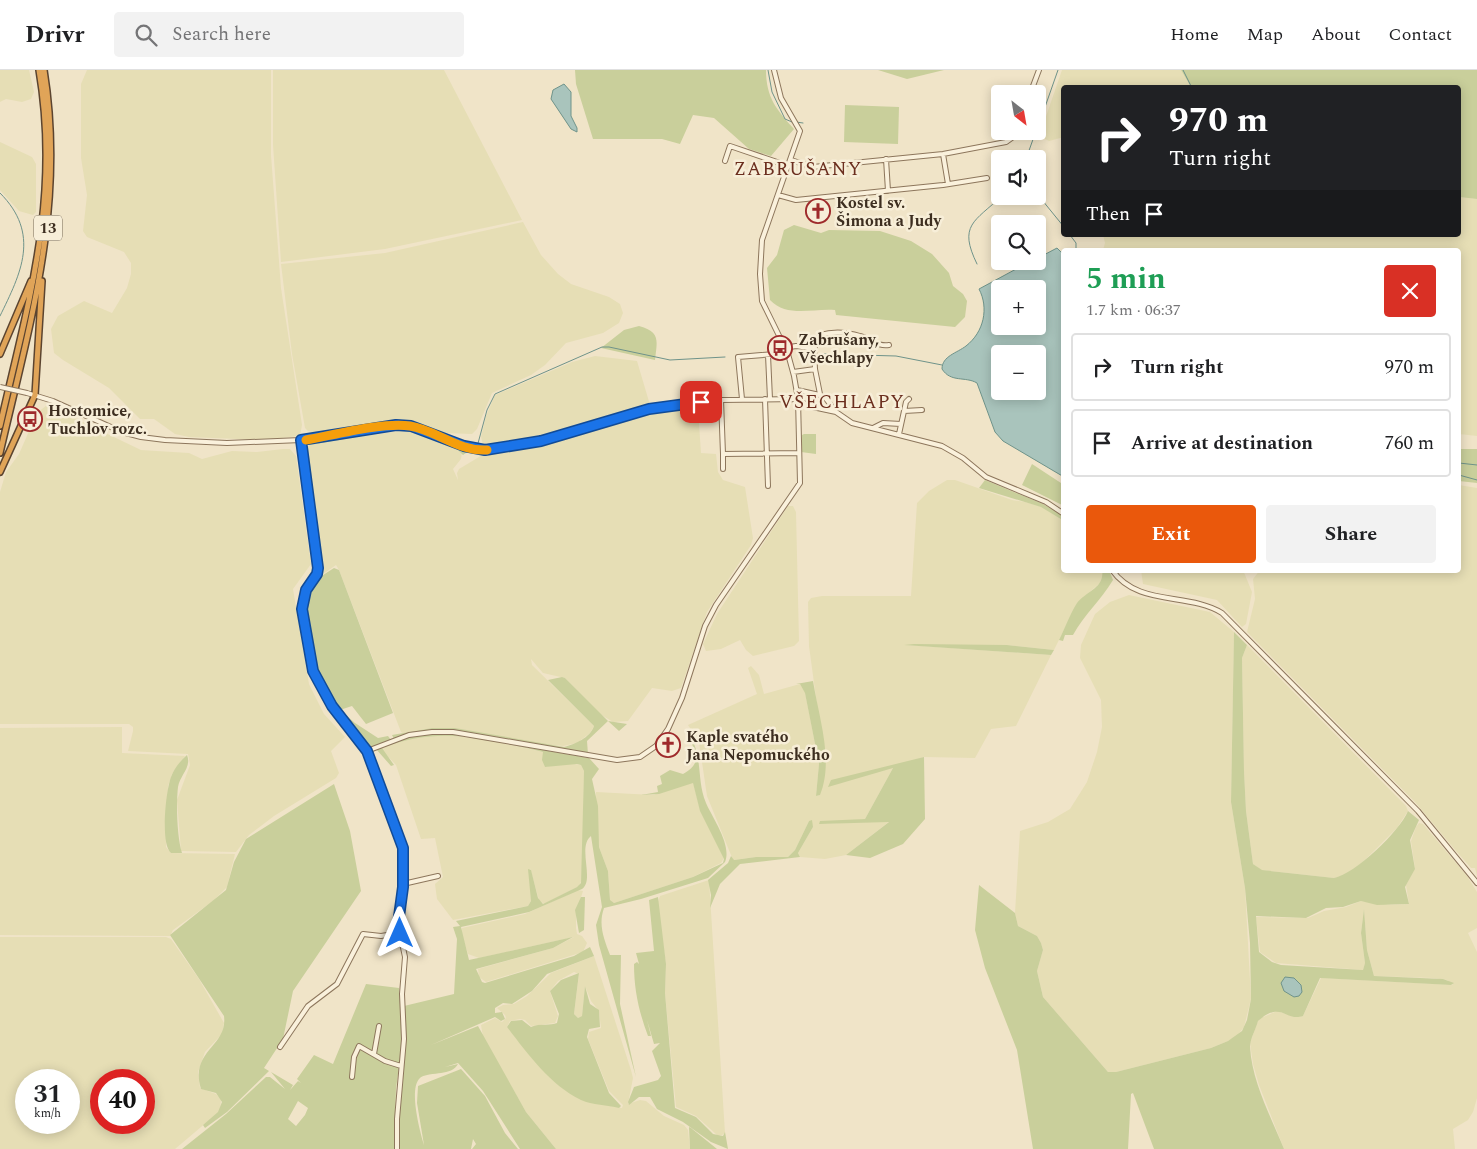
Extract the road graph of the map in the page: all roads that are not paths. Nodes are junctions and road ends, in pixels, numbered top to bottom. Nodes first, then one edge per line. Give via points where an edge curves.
1 (39, 70) edge
2 (44, 70) edge
3 (774, 70) edge
4 (1038, 70) edge
5 (1033, 85) edge
6 (1009, 140) edge
7 (943, 154) junction
8 (791, 160) junction
9 (886, 160) junction
10 (725, 161) dead end
11 (789, 166) junction
12 (988, 178) dead end
13 (948, 184) junction
14 (888, 191) junction
15 (778, 195) junction
16 (43, 264) junction
17 (36, 269) junction
18 (889, 345) dead end
19 (784, 348) junction
20 (814, 349) junction
21 (787, 353) junction
22 (0, 354) edge
23 (768, 355) junction
24 (815, 369) junction
25 (793, 372) junction
26 (0, 387) edge
27 (797, 390) junction
28 (820, 394) junction
29 (35, 396) junction
30 (768, 398) junction
31 (742, 399) junction
32 (798, 399) junction
33 (909, 399) dead end
34 (721, 400) junction
35 (922, 410) dead end
36 (904, 411) junction
37 (836, 412) junction
38 (901, 424) junction
39 (0, 426) edge
40 (873, 428) junction
41 (899, 434) junction
42 (301, 440) junction
43 (0, 453) edge
44 (799, 453) junction
45 (723, 454) junction
46 (767, 454) junction
47 (724, 469) dead end
48 (0, 472) edge
49 (768, 486) dead end
50 (1061, 512) edge
51 (1114, 573) edge
52 (367, 751) junction
53 (438, 876) dead end
54 (1477, 883) edge
55 (403, 884) junction
56 (400, 933) junction
57 (379, 1026) dead end
58 (280, 1048) dead end
59 (374, 1054) junction
60 (401, 1066) junction
61 (352, 1077) dead end
62 (396, 1149) edge

1 - 17 highway, 13 via 47,161 46,201
2 - 16 highway, 13 via 50,105 52,162
3 - 8 street via 781,98 800,131
4 - 5 street
6 - 7 street
7 - 9 street
7 - 13 street
8 - 9 street via 813,167
8 - 11 street
9 - 14 street
10 - 11 street via 730,146
11 - 15 street
12 - 13 street
13 - 14 street
14 - 15 street via 796,200
15 - 19 street via 762,240 760,290 765,310
16 - 29 highway
16 - 43 highway, 13
17 - 22 highway
17 - 39 highway, 13
18 - 20 street via 882,346 860,335 828,332 820,335
19 - 20 street
19 - 21 street
20 - 24 street
21 - 23 street
21 - 25 street
23 - 30 street
23 - 31 street via 738,357
24 - 25 street
24 - 28 street
25 - 27 street
26 - 29 street, bridge
27 - 28 street
27 - 32 street
28 - 37 street
29 - 42 street via 141,437 227,443
29 - 48 highway
30 - 31 street
30 - 32 street
30 - 46 street
31 - 34 street
32 - 37 street via 808,406
32 - 44 street
33 - 36 street
34 - 42 street via 649,409 541,441 485,450 464,446 411,426 396,425
34 - 45 street
35 - 36 street
36 - 38 street
37 - 40 street via 852,423
38 - 40 street via 883,423
38 - 41 street
40 - 41 street
41 - 50 street via 942,446 994,481 1046,502
42 - 52 street via 318,568 306,590 302,609 313,671 332,706
44 - 46 street
44 - 52 street via 800,483 716,605 705,626 668,729 646,755 617,760 453,732 410,735
45 - 46 street
45 - 47 street
46 - 49 street
51 - 54 street via 1121,582 1143,593 1209,605 1222,613 1418,811
52 - 55 street via 403,848
53 - 55 street
55 - 56 street via 398,924
56 - 58 street via 364,934 337,984 308,1006
56 - 60 street via 404,957
57 - 59 street
59 - 60 street
59 - 61 street via 362,1046 357,1047
60 - 62 street

